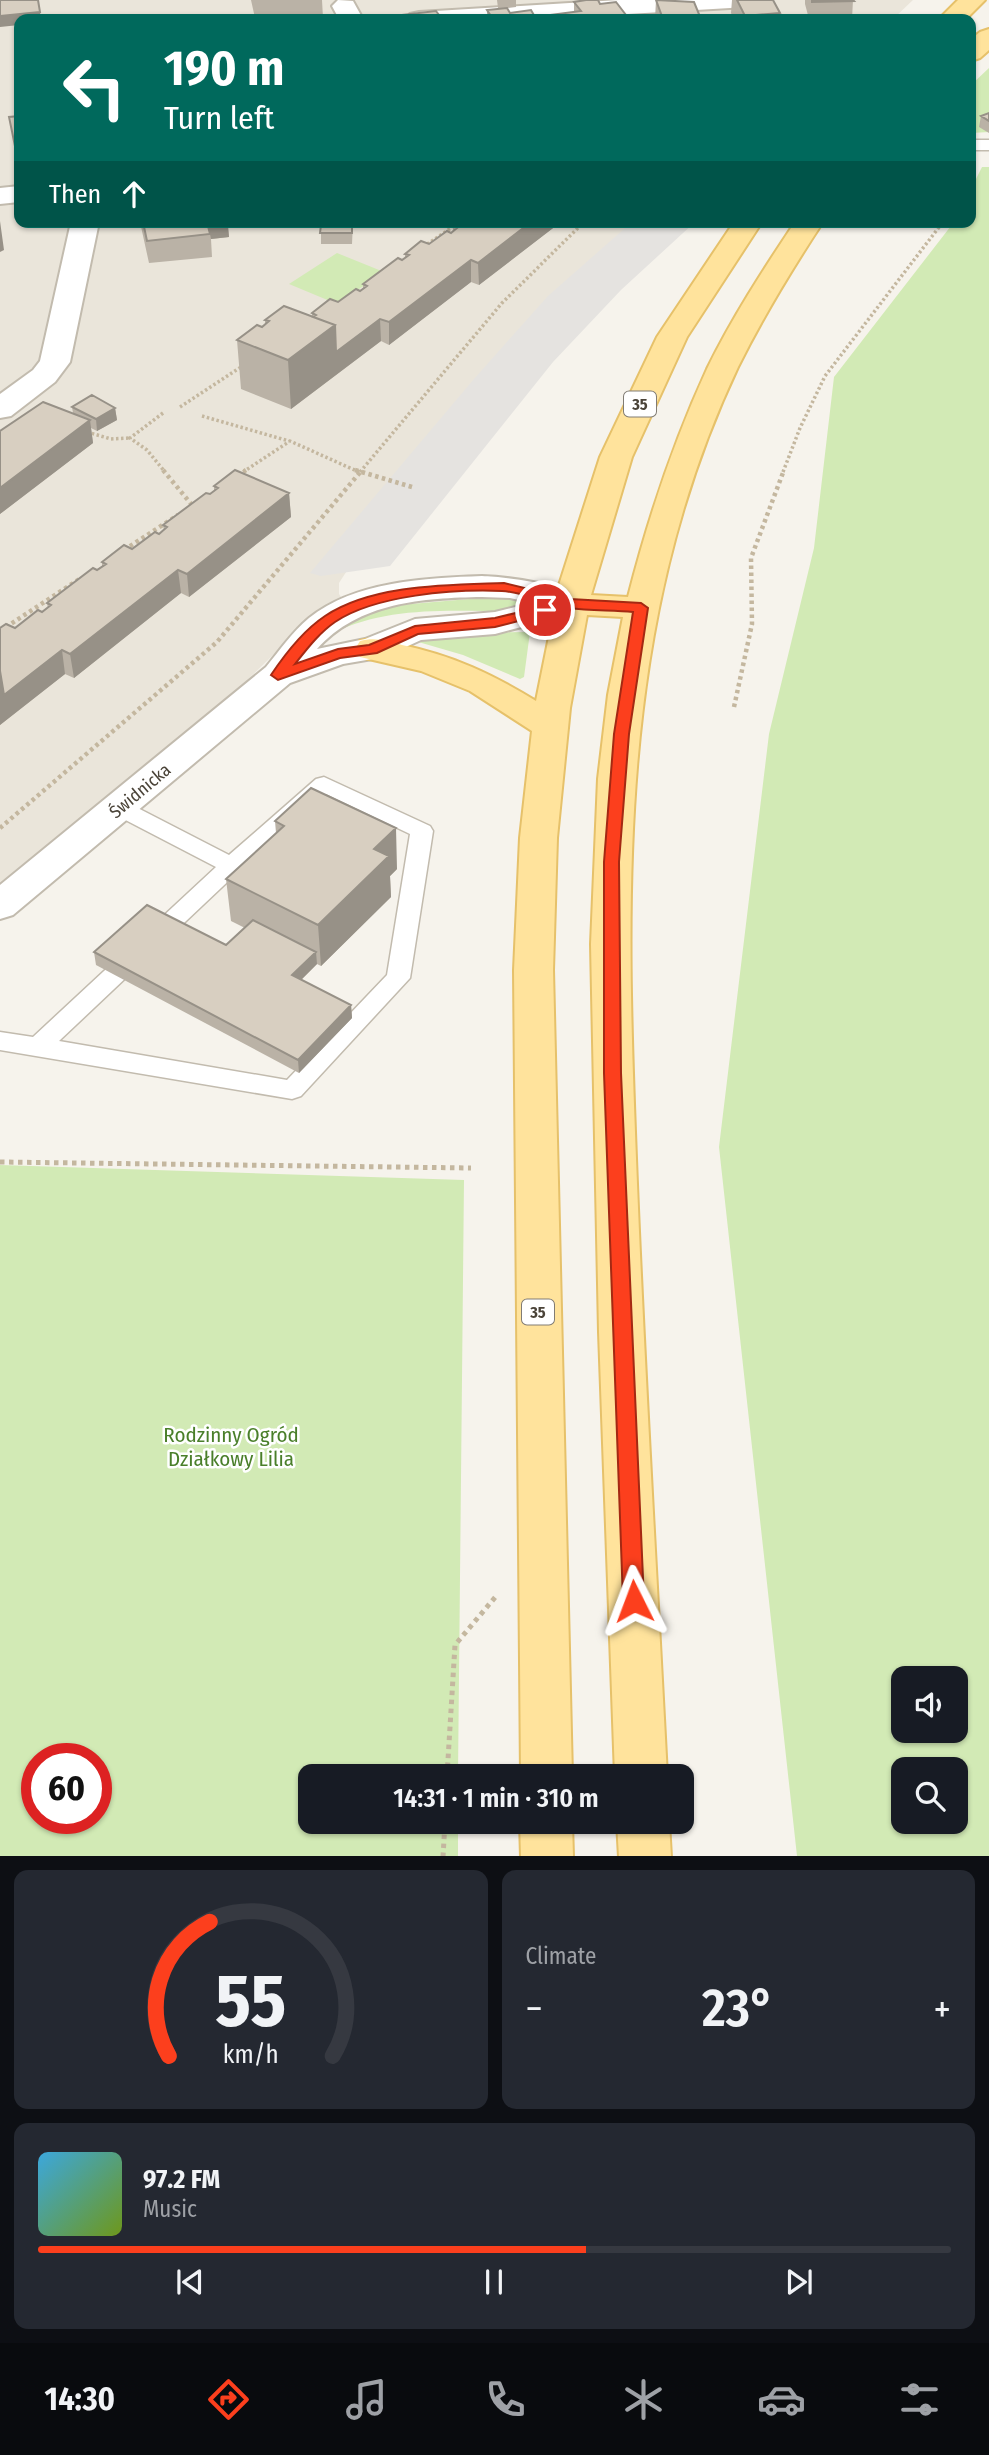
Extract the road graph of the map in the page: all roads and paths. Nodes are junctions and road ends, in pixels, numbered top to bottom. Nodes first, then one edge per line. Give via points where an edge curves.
1 (747, 0) edge
2 (973, 0) edge
3 (505, 14) edge
4 (957, 14) edge
5 (84, 228) edge
6 (451, 228) edge
7 (578, 228) edge
8 (744, 228) edge
9 (805, 228) edge
10 (938, 228) edge
11 (417, 251) edge
12 (247, 363) edge
13 (180, 407) dead end
14 (0, 409) edge
15 (163, 413) dead end
16 (202, 416) dead end
17 (86, 432) edge
18 (130, 438) junction
19 (290, 441) junction
20 (359, 472) junction
21 (236, 477) edge
22 (412, 487) dead end
23 (203, 498) edge
24 (181, 513) edge
25 (113, 557) edge
26 (90, 572) edge
27 (570, 604) junction
28 (641, 608) junction
29 (0, 631) edge
30 (372, 649) junction
31 (278, 675) junction
32 (734, 707) dead end
33 (548, 725) junction
34 (120, 808) junction
35 (0, 828) edge
36 (231, 866) junction
37 (0, 906) edge
38 (0, 1041) edge
39 (38, 1046) junction
40 (0, 1162) edge
41 (471, 1168) dead end
42 (543, 1564) junction
43 (448, 1764) edge
44 (546, 1764) edge
45 (640, 1764) edge
46 (444, 1834) edge
47 (546, 1834) edge
48 (644, 1834) edge
49 (443, 1856) edge
50 (547, 1856) edge
51 (645, 1856) edge

1 - 3 street
2 - 4 main road
5 - 14 street via 55,362
6 - 11 path
7 - 20 path via 502,303
8 - 27 main road, 35 via 707,280 649,383 598,506
9 - 28 main road via 756,307 709,401 665,516
10 - 32 path via 825,376 800,428 751,558 752,624
12 - 13 path
15 - 18 path
16 - 19 path
17 - 18 path via 111,439
18 - 23 path via 147,450 192,505
19 - 20 path
19 - 21 path
20 - 22 path
20 - 35 path via 217,642
24 - 25 path
26 - 29 path
27 - 28 main road
27 - 30 street, Świdnicka via 495,623 415,630
27 - 31 street, Świdnicka via 504,587 436,590 380,599 330,619 312,633
27 - 33 main road, 35
28 - 45 main road via 621,734 611,888 618,1264
30 - 31 street, Świdnicka via 338,654
30 - 33 main road via 431,663 482,683
31 - 34 street, Świdnicka
33 - 42 main road, 35 via 536,847 533,1051
34 - 36 lane
34 - 37 street, Świdnicka
36 - 39 lane
36 - 39 lane via 324,784 422,831 398,978 292,1090
38 - 39 lane
40 - 41 path
42 - 43 path via 512,1577 455,1645
42 - 44 main road, 35
46 - 49 path
47 - 50 main road
48 - 51 main road

